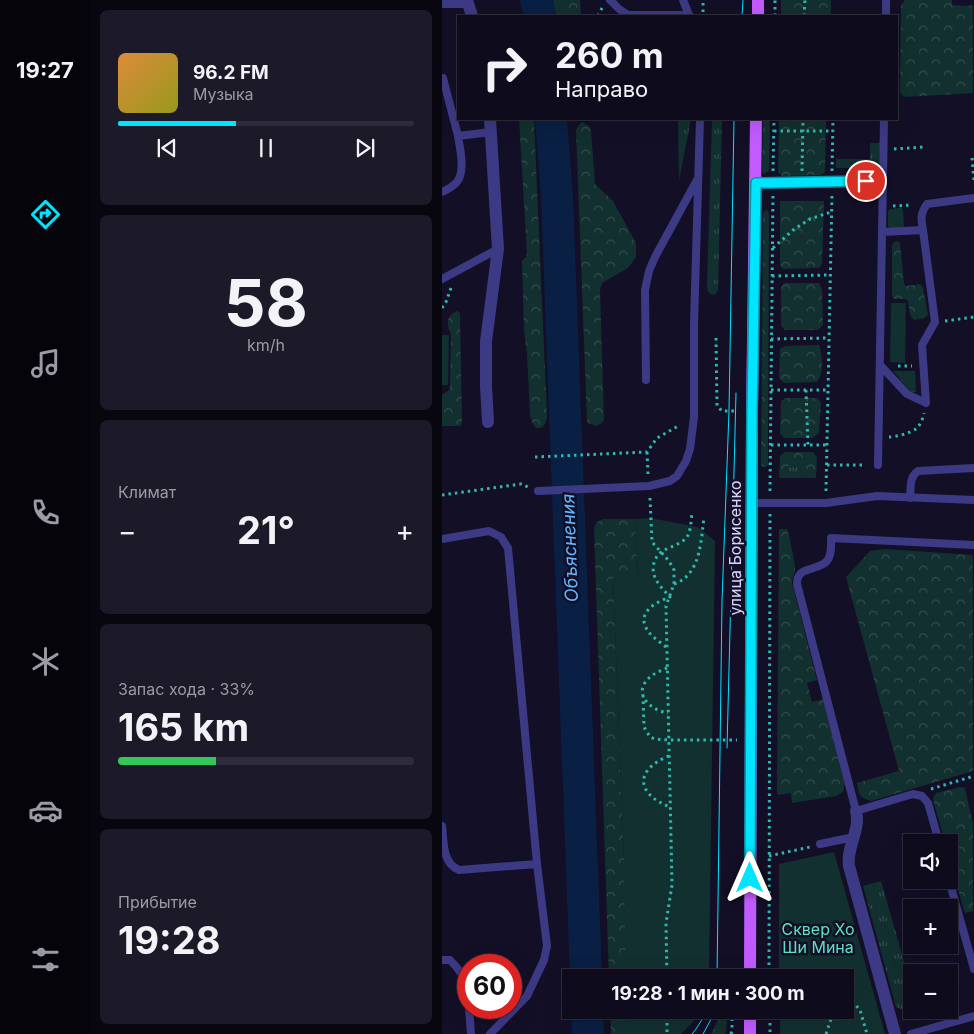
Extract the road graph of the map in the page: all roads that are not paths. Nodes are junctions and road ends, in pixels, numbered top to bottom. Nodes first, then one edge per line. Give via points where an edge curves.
1 (610, 0) edge
2 (683, 0) edge
3 (758, 0) edge
4 (886, 0) edge
5 (442, 4) edge
6 (469, 7) edge
7 (689, 15) edge
8 (758, 15) edge
9 (886, 15) edge
10 (443, 78) edge
11 (490, 120) edge
12 (700, 120) edge
13 (756, 120) edge
14 (884, 120) edge
15 (491, 132) junction
16 (458, 136) junction
17 (698, 177) junction
18 (883, 181) junction
19 (756, 183) junction
20 (442, 192) edge
21 (974, 198) edge
22 (923, 230) junction
23 (882, 232) junction
24 (498, 250) junction
25 (442, 279) edge
26 (880, 365) junction
27 (646, 380) dead end
28 (488, 422) dead end
29 (878, 465) dead end
30 (974, 468) edge
31 (538, 491) road end
32 (910, 498) junction
33 (974, 500) edge
34 (752, 504) junction
35 (442, 539) edge
36 (974, 545) edge
37 (856, 811) junction
38 (442, 826) edge
39 (937, 834) edge
40 (854, 837) junction
41 (820, 844) dead end
42 (537, 864) junction
43 (952, 889) edge
44 (442, 960) edge
45 (457, 968) edge
46 (750, 969) edge
47 (974, 969) edge
48 (974, 1016) edge
49 (469, 1019) edge
50 (750, 1019) edge
51 (471, 1034) edge
52 (490, 1034) edge
53 (750, 1034) edge
54 (895, 1034) edge
55 (910, 1034) edge

1 - 7 lane via 628,15
2 - 7 lane
3 - 8 main road
4 - 9 lane
5 - 6 lane
10 - 16 lane
11 - 15 street
12 - 17 lane
13 - 19 main road, улица Борисенко
14 - 18 lane
15 - 16 lane
15 - 24 street
16 - 20 lane via 462,165 460,177
17 - 27 lane via 649,270 645,290
17 - 31 lane via 694,417 686,461 670,481 649,486
18 - 19 lane
18 - 23 lane
19 - 34 main road, улица Борисенко
21 - 22 lane via 927,204 922,211
22 - 23 lane
22 - 26 lane via 935,322 922,345 926,403 907,394
23 - 26 lane
24 - 25 lane
24 - 28 street via 486,341
26 - 29 lane
30 - 32 lane via 918,471 912,477
32 - 33 lane
32 - 34 lane via 877,496 826,503
34 - 46 main road, улица Борисенко
35 - 42 lane via 489,531 501,537 508,548
36 - 37 lane via 831,538 831,553 827,561 801,572 797,578
37 - 39 lane via 913,794 922,796 928,803
37 - 40 street via 858,822
38 - 42 lane via 446,858 453,868
40 - 41 lane
40 - 54 street via 849,866
42 - 52 lane via 547,946 544,960 527,996
43 - 47 lane
44 - 45 lane via 450,960
48 - 55 lane
49 - 51 lane
50 - 53 main road

